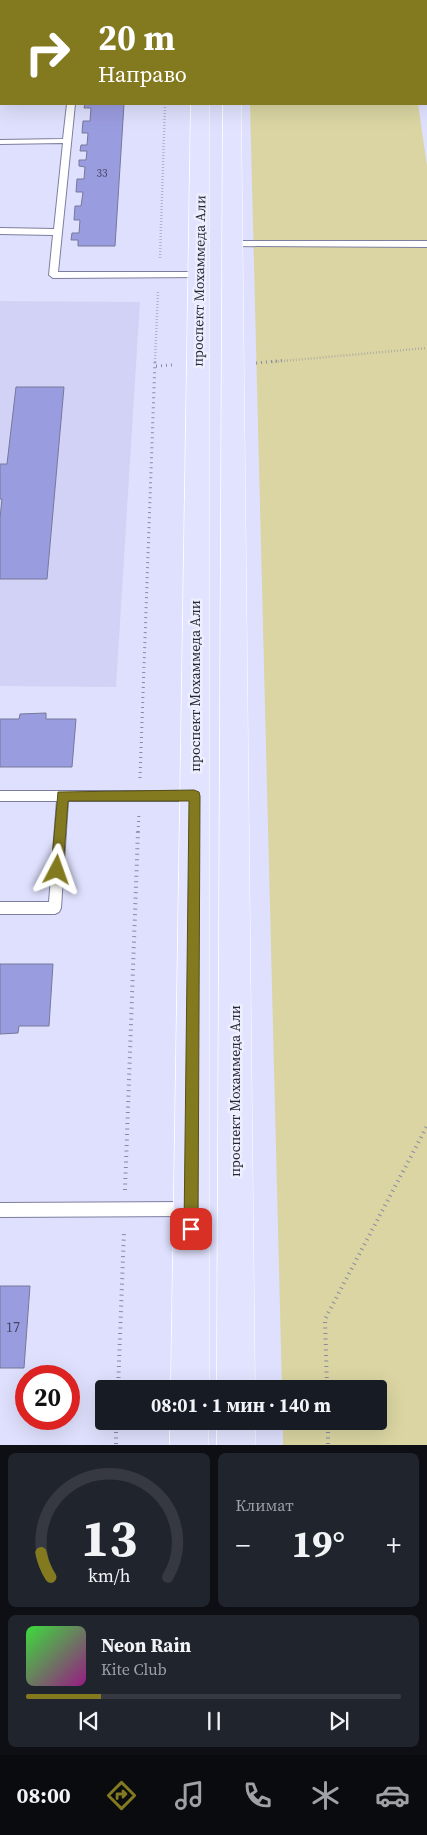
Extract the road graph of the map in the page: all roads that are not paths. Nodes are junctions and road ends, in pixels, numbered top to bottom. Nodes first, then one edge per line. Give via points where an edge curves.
1 (71, 105) edge
2 (200, 105) edge
3 (232, 105) edge
4 (68, 141) junction
5 (0, 142) edge
6 (0, 231) edge
7 (58, 232) junction
8 (233, 244) junction
9 (427, 244) edge
10 (198, 275) junction
11 (0, 796) edge
12 (63, 796) junction
13 (194, 796) junction
14 (0, 908) edge
15 (191, 1209) junction
16 (0, 1210) edge
17 (190, 1380) edge
18 (236, 1380) edge
19 (190, 1430) edge
20 (236, 1430) edge
21 (189, 1445) edge
22 (236, 1445) edge

1 - 4 lane
2 - 10 main road, проспект Мохаммеда Али
3 - 8 main road, проспект Мохаммеда Али
4 - 5 lane
4 - 7 lane
6 - 7 lane
7 - 10 lane via 53,275
8 - 9 lane
8 - 18 main road, проспект Мохаммеда Али
10 - 13 main road, проспект Мохаммеда Али
11 - 12 lane
12 - 13 lane
12 - 14 lane via 55,908
13 - 15 main road, проспект Мохаммеда Али
15 - 16 lane
15 - 17 main road, проспект Мохаммеда Али
19 - 21 main road
20 - 22 main road

